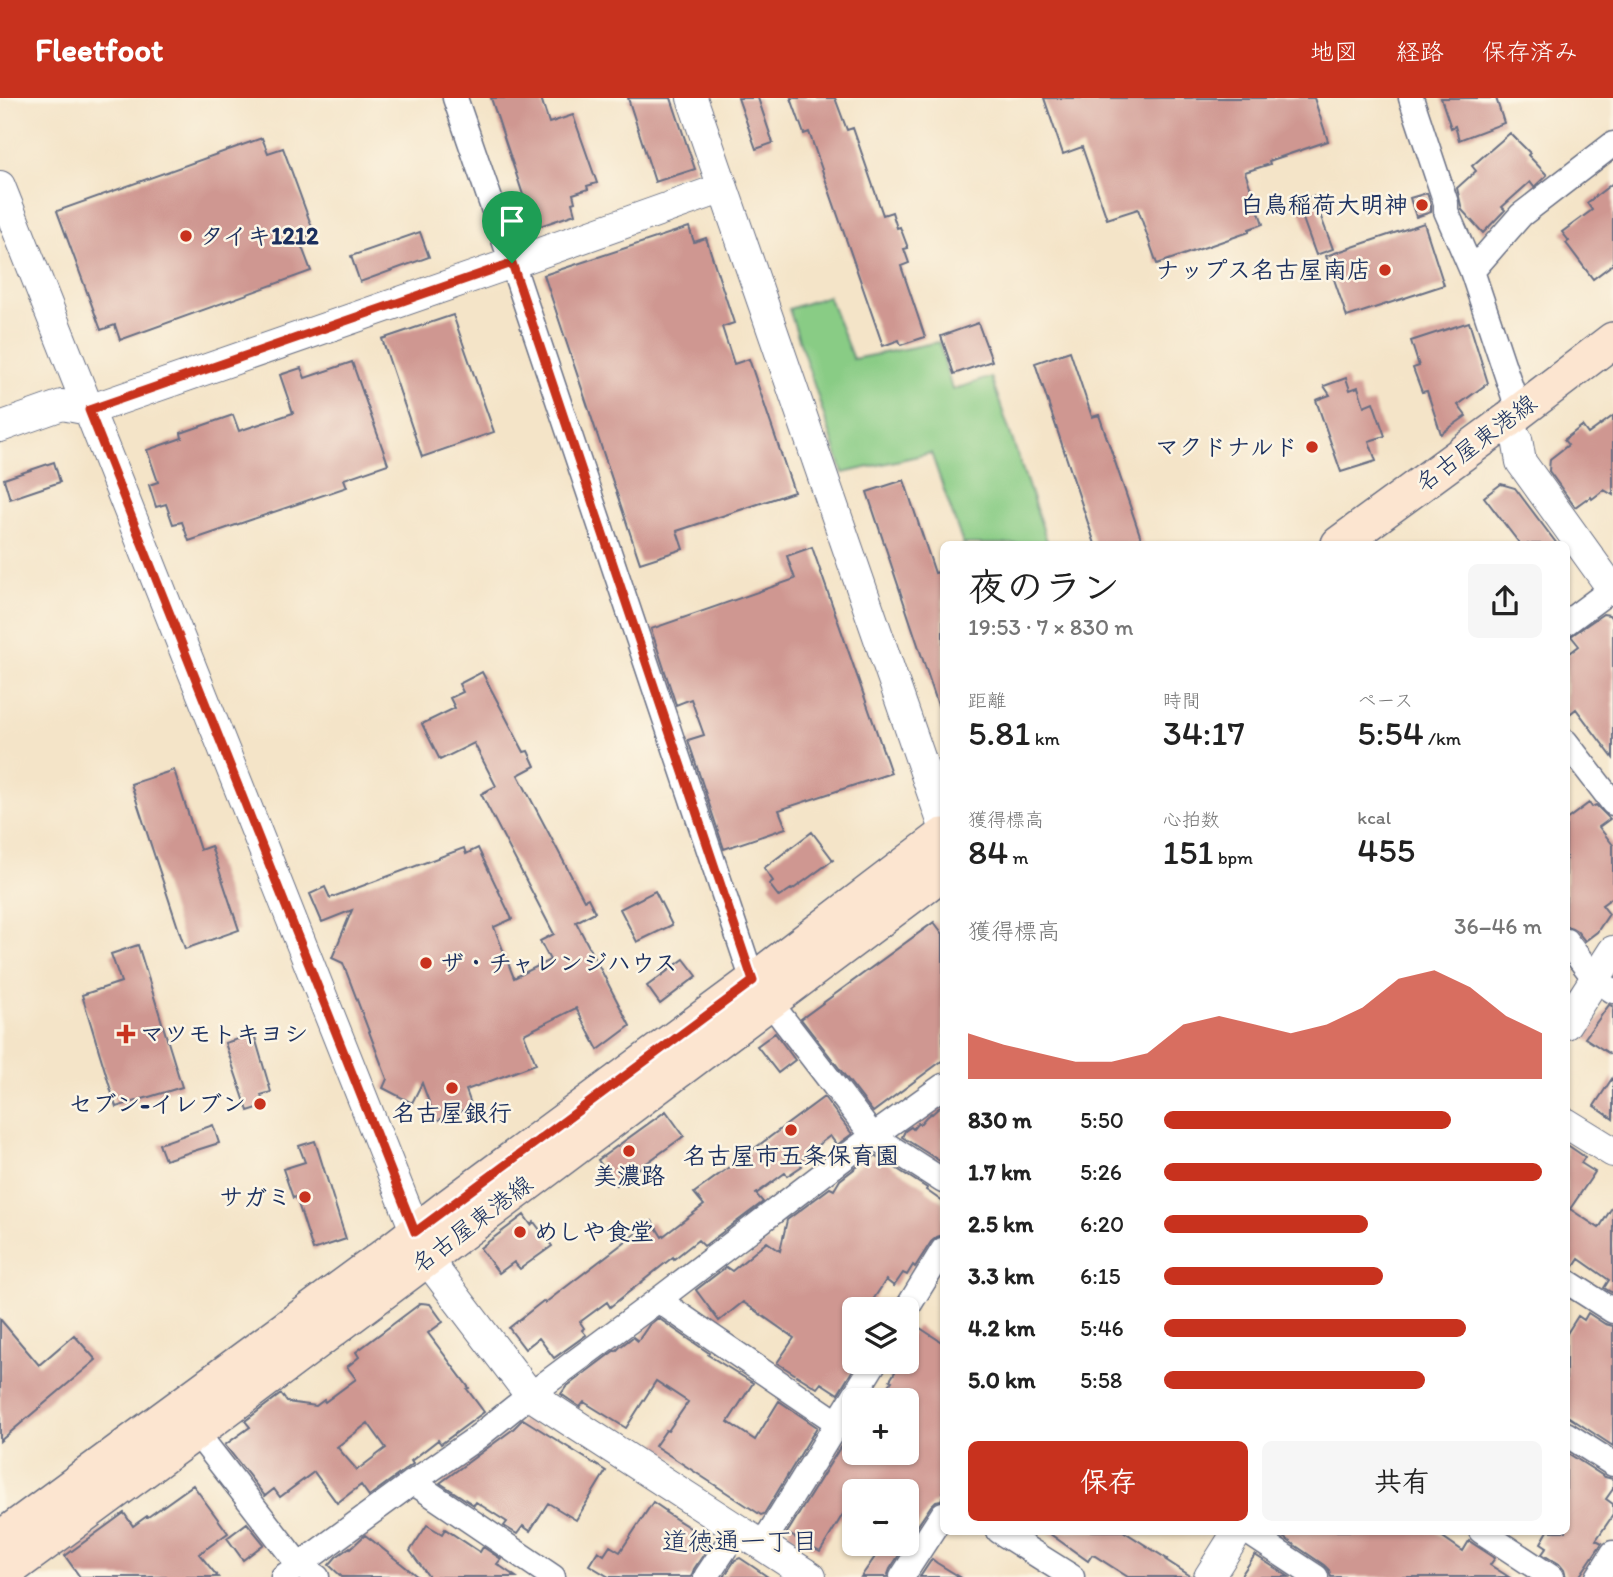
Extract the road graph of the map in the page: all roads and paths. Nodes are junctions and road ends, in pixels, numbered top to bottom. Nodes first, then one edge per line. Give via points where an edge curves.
1 (455, 98) edge
2 (692, 98) edge
3 (1411, 98) edge
4 (1613, 144) edge
5 (0, 186) edge
6 (723, 188) junction
7 (512, 263) junction
8 (1472, 271) junction
9 (1613, 340) edge
10 (1613, 369) edge
11 (89, 410) junction
12 (0, 427) edge
13 (1516, 427) junction
14 (1344, 541) edge
15 (1383, 541) edge
16 (1613, 589) edge
17 (1570, 620) edge
18 (1570, 747) edge
19 (1613, 803) edge
20 (940, 815) edge
21 (940, 839) edge
22 (940, 874) edge
23 (1570, 946) edge
24 (1613, 951) edge
25 (1604, 985) edge
26 (761, 991) junction
27 (1570, 1020) edge
28 (940, 1088) edge
29 (1570, 1125) edge
30 (873, 1136) junction
31 (1613, 1152) edge
32 (940, 1179) edge
33 (421, 1245) junction
34 (940, 1255) edge
35 (1570, 1284) edge
36 (914, 1297) edge
37 (658, 1300) junction
38 (1613, 1311) edge
39 (868, 1374) edge
40 (530, 1395) junction
41 (838, 1423) junction
42 (196, 1432) junction
43 (1570, 1437) edge
44 (1613, 1464) edge
45 (412, 1482) junction
46 (940, 1519) edge
47 (1005, 1535) edge
48 (1235, 1535) edge
49 (1252, 1535) edge
50 (1487, 1535) edge
51 (750, 1537) junction
52 (0, 1539) edge
53 (1613, 1553) edge
54 (299, 1573) edge
55 (0, 1576) edge
56 (553, 1577) edge
57 (706, 1577) edge
58 (811, 1577) edge
59 (902, 1577) edge
60 (1072, 1577) edge
61 (1209, 1577) edge
62 (1316, 1577) edge
63 (1551, 1577) edge
64 (1598, 1577) edge

1 - 7 street
2 - 6 street
3 - 8 street via 1446,211
4 - 8 street via 1521,215
5 - 11 street
6 - 7 street
6 - 20 street
7 - 11 street
7 - 26 street
8 - 13 street via 1514,397
9 - 13 main road, 名古屋東港線
10 - 13 main road, 名古屋東港線
11 - 12 street via 62,405
11 - 33 street
13 - 14 main road, 名古屋東港線
13 - 15 main road, 名古屋東港線
13 - 16 street via 1521,462
16 - 17 street
18 - 19 street
21 - 26 main road, 名古屋東港線
22 - 26 main road, 名古屋東港線
23 - 25 street
24 - 25 street
25 - 27 street
26 - 30 street
26 - 33 main road, 名古屋東港線
28 - 30 street
29 - 31 street
30 - 32 street
30 - 37 street
33 - 40 street
33 - 42 main road, 名古屋東港線
33 - 52 main road, 名古屋東港線 via 220,1378
34 - 36 street
35 - 38 street
37 - 40 street
37 - 41 street
39 - 41 street
40 - 45 street
40 - 51 street
41 - 51 street
42 - 54 street
42 - 55 main road, 名古屋東港線
43 - 44 street
45 - 54 street
45 - 56 street
46 - 59 street
47 - 60 street
48 - 61 street
49 - 62 street
50 - 63 street
51 - 57 street
51 - 58 street
53 - 64 street

